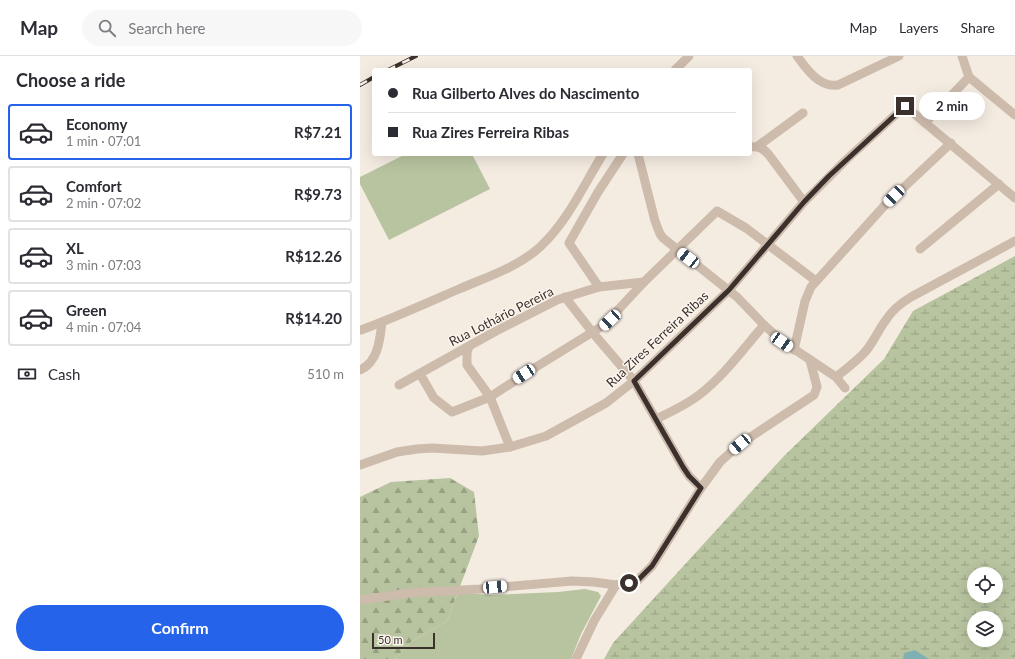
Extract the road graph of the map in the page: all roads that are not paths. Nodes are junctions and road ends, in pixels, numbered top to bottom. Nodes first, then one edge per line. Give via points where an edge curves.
1 (689, 56) edge
2 (797, 56) edge
3 (899, 56) edge
4 (962, 56) edge
5 (677, 68) edge
6 (969, 77) junction
7 (803, 113) dead end
8 (1015, 114) edge
9 (925, 123) junction
10 (951, 143) junction
11 (754, 146) edge
12 (602, 156) edge
13 (621, 156) edge
14 (639, 156) edge
15 (999, 184) junction
16 (1015, 198) edge
17 (804, 202) junction
18 (1015, 241) edge
19 (768, 244) junction
20 (920, 249) dead end
21 (678, 250) junction
22 (816, 281) junction
23 (644, 282) junction
24 (599, 287) junction
25 (729, 290) junction
26 (565, 297) junction
27 (382, 322) junction
28 (764, 325) junction
29 (361, 330) edge
30 (593, 333) junction
31 (469, 346) junction
32 (794, 350) junction
33 (810, 360) junction
34 (360, 370) edge
35 (420, 374) junction
36 (836, 376) junction
37 (634, 381) junction
38 (399, 385) dead end
39 (845, 388) dead end
40 (490, 397) junction
41 (656, 419) junction
42 (510, 447) junction
43 (360, 465) edge
44 (701, 488) junction
45 (616, 585) junction
46 (360, 600) edge
47 (576, 659) edge

1 - 5 street
2 - 3 street via 821,82 832,86
4 - 6 street
6 - 8 street
6 - 9 street
7 - 11 street
9 - 10 street
9 - 17 street, Rua Zires Ferreira Ribas via 905,106
10 - 15 street
10 - 22 street via 885,205
11 - 17 street via 764,149
12 - 27 street via 571,210 551,236 534,252 495,274
13 - 24 street via 569,243
14 - 21 street via 658,228 663,238
15 - 16 street
15 - 20 street
17 - 19 street, Rua Zires Ferreira Ribas
18 - 36 street via 900,304 884,321 865,352
19 - 21 street via 717,211
19 - 22 street
19 - 25 street, Rua Zires Ferreira Ribas
21 - 23 street
21 - 25 street
22 - 32 street via 805,300
23 - 24 street, Rua Lothário Pereira
23 - 30 street via 610,320
24 - 26 street, Rua Lothário Pereira
25 - 28 street
25 - 37 street, Rua Zires Ferreira Ribas
26 - 30 street
26 - 31 street, Rua Lothário Pereira
27 - 29 street
27 - 34 street via 373,360 366,368
28 - 32 street
28 - 41 street via 710,386 682,406
30 - 37 street
30 - 40 street via 536,366
31 - 35 street, Rua Lothário Pereira
31 - 40 street via 467,366
32 - 33 street
33 - 36 street
33 - 44 street via 817,387 814,395 740,444 720,462
35 - 38 street, Rua Lothário Pereira
35 - 40 street via 434,398 452,412
36 - 39 street
37 - 41 street
37 - 42 street, Rua Zires Ferreira Ribas via 606,403 567,426 546,436
40 - 42 street
41 - 44 street via 683,467
42 - 43 street, Rua Zires Ferreira Ribas via 482,451 418,449 397,452
44 - 45 street via 649,570 638,580
45 - 46 street via 572,581 408,593
45 - 47 street via 594,621

